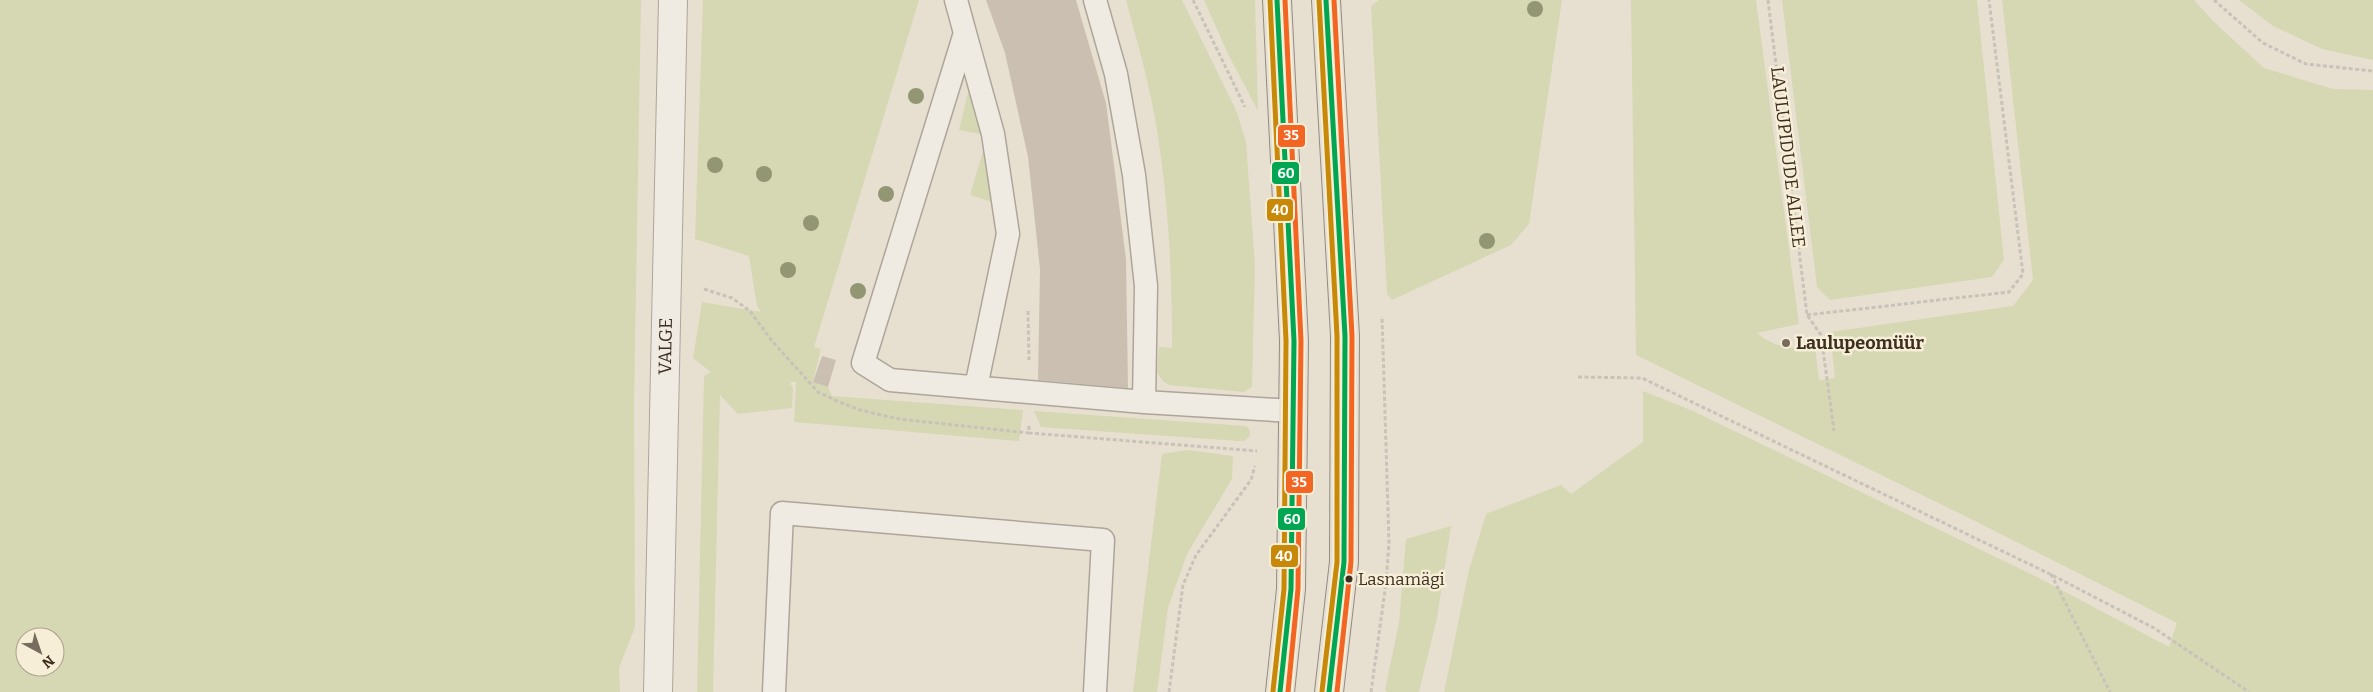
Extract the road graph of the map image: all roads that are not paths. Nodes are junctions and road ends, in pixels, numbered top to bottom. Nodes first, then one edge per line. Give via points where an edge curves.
1 (673, 0) edge
2 (956, 0) edge
3 (1095, 0) edge
4 (1277, 0) edge
5 (1326, 0) edge
6 (965, 33) junction
7 (976, 387) junction
8 (1144, 402) junction
9 (1293, 411) junction
10 (658, 692) edge
11 (774, 692) edge
12 (1095, 692) edge
13 (1280, 692) edge
14 (1329, 692) edge

1 - 10 street, VALGE
2 - 6 lane
3 - 8 lane via 1116,74 1134,175 1146,286
4 - 9 main road via 1294,341
5 - 14 main road via 1345,336 1344,562
6 - 7 lane via 993,134 1008,234
6 - 7 lane via 863,363 890,380
7 - 8 lane
8 - 9 lane
9 - 13 main road via 1290,589
11 - 12 lane via 782,513 1103,540

